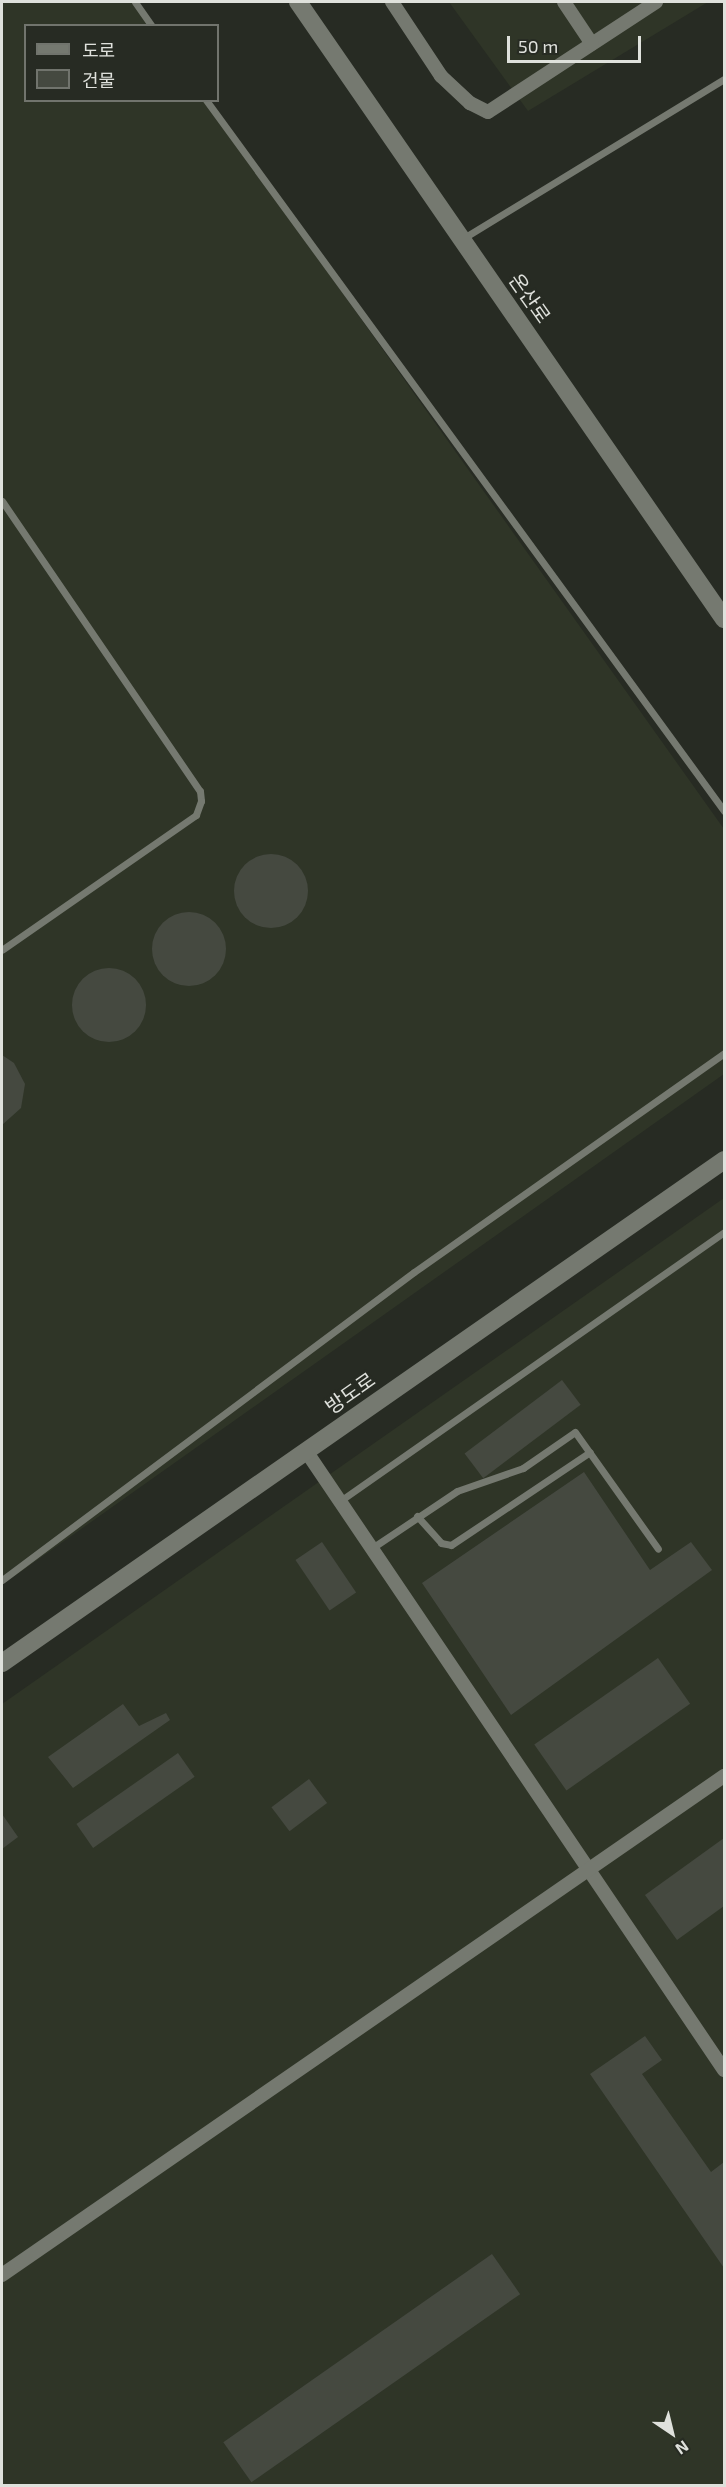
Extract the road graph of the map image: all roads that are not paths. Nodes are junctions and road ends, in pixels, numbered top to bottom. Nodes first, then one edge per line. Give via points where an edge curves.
1 (135, 2) edge
2 (298, 2) edge
3 (392, 2) edge
4 (564, 2) edge
5 (656, 2) edge
6 (151, 24) edge
7 (592, 44) junction
8 (724, 79) edge
9 (207, 102) edge
10 (462, 239) junction
11 (2, 501) edge
12 (724, 620) edge
13 (724, 811) edge
14 (2, 950) edge
15 (724, 1053) edge
16 (724, 1160) edge
17 (724, 1232) edge
18 (306, 1451) junction
19 (590, 1452) junction
20 (340, 1501) junction
21 (417, 1516) junction
22 (372, 1548) junction
23 (658, 1549) dead end
24 (2, 1580) edge
25 (2, 1663) edge
26 (724, 1776) edge
27 (589, 1869) junction
28 (724, 2070) edge
29 (2, 2275) edge

1 - 6 lane
2 - 10 street, 온산로
3 - 7 street via 441,76 488,112
4 - 7 street
5 - 7 street
8 - 10 lane
9 - 13 lane
10 - 12 street, 온산로
11 - 14 lane via 200,790 201,801 196,815
15 - 24 lane via 414,1272
16 - 18 street, 방도로
17 - 20 lane
18 - 20 street
18 - 25 street, 방도로
19 - 21 lane via 575,1432 523,1468 457,1491
19 - 21 lane via 451,1545 441,1543
19 - 23 lane
20 - 22 street
21 - 22 lane
22 - 27 street
26 - 27 street
27 - 28 street
27 - 29 street

